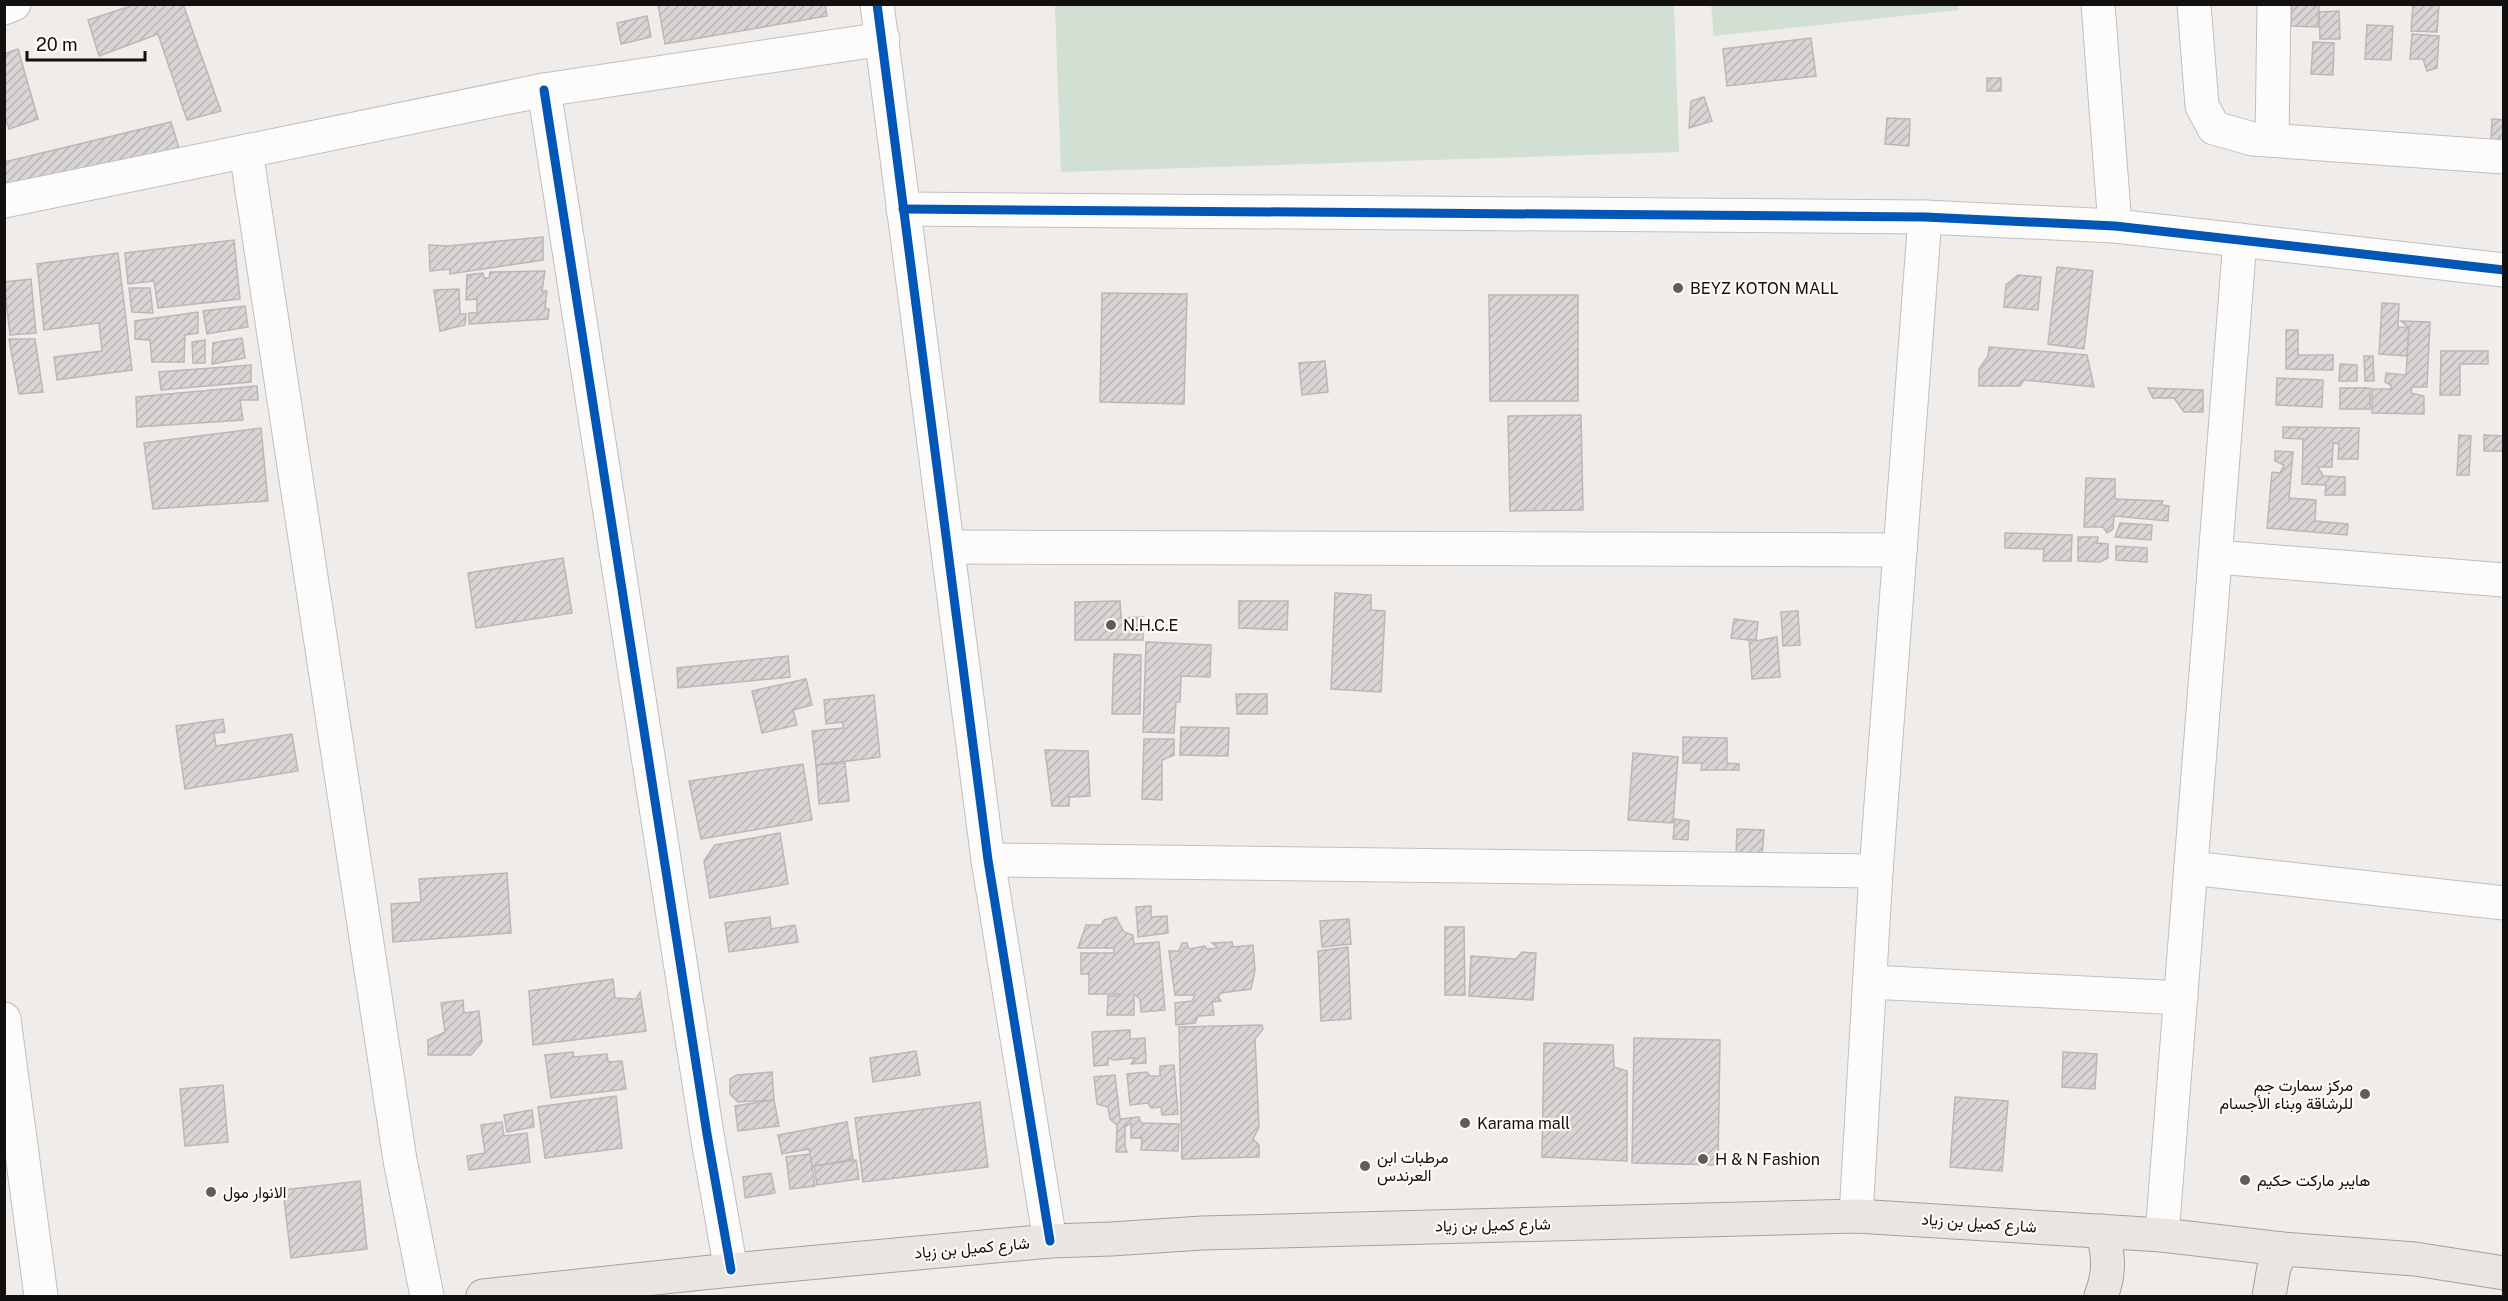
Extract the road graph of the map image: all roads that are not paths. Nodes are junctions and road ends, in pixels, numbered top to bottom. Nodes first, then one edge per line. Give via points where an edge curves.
1 (15, 4) edge
2 (877, 4) edge
3 (2098, 4) edge
4 (2194, 4) edge
5 (2274, 4) edge
6 (4, 8) edge
7 (884, 39) junction
8 (544, 90) junction
9 (2272, 140) junction
10 (246, 151) junction
11 (2504, 157) edge
12 (4, 201) edge
13 (903, 209) junction
14 (1925, 217) junction
15 (2115, 226) junction
16 (2240, 240) junction
17 (2504, 270) edge
18 (949, 547) junction
19 (1900, 550) junction
20 (2216, 556) junction
21 (2504, 580) edge
22 (988, 860) junction
23 (2191, 868) junction
24 (1876, 870) junction
25 (2504, 903) edge
26 (1870, 982) junction
27 (2181, 998) junction
28 (4, 1019) edge
29 (1856, 1216) junction
30 (2102, 1231) junction
31 (2162, 1235) junction
32 (1050, 1241) junction
33 (2282, 1249) junction
34 (731, 1270) junction
35 (2504, 1273) edge
36 (634, 1288) edge
37 (41, 1296) edge
38 (428, 1296) edge
39 (483, 1296) edge
40 (491, 1296) edge
41 (2101, 1296) edge
42 (2269, 1296) edge

1 - 6 street
2 - 7 street
3 - 15 street
4 - 9 street via 2202,106 2214,128
5 - 9 street
7 - 8 street
7 - 13 street
8 - 10 street
8 - 34 street
9 - 11 street
10 - 12 street
10 - 38 street via 400,1160
13 - 14 street
13 - 18 street
14 - 15 street
14 - 19 street
15 - 16 street
16 - 17 street
16 - 20 street
18 - 19 street
18 - 22 street
19 - 24 street
20 - 21 street
20 - 23 street
22 - 24 street
22 - 32 street
23 - 25 street
23 - 27 street
24 - 26 street
26 - 27 street
26 - 29 street
27 - 31 street
28 - 37 street
29 - 30 main road, شارع كميل بن زياد
29 - 32 main road, شارع كميل بن زياد via 1202,1233
30 - 31 main road, شارع كميل بن زياد
30 - 41 main road via 2108,1269
31 - 33 main road, شارع كميل بن زياد
32 - 34 main road, شارع كميل بن زياد
33 - 35 main road, شارع كميل بن زياد via 2415,1259
33 - 42 main road via 2274,1266
34 - 36 main road, شارع كميل بن زياد
36 - 40 main road, شارع كميل بن زياد
39 - 40 main road, شارع كميل بن زياد

